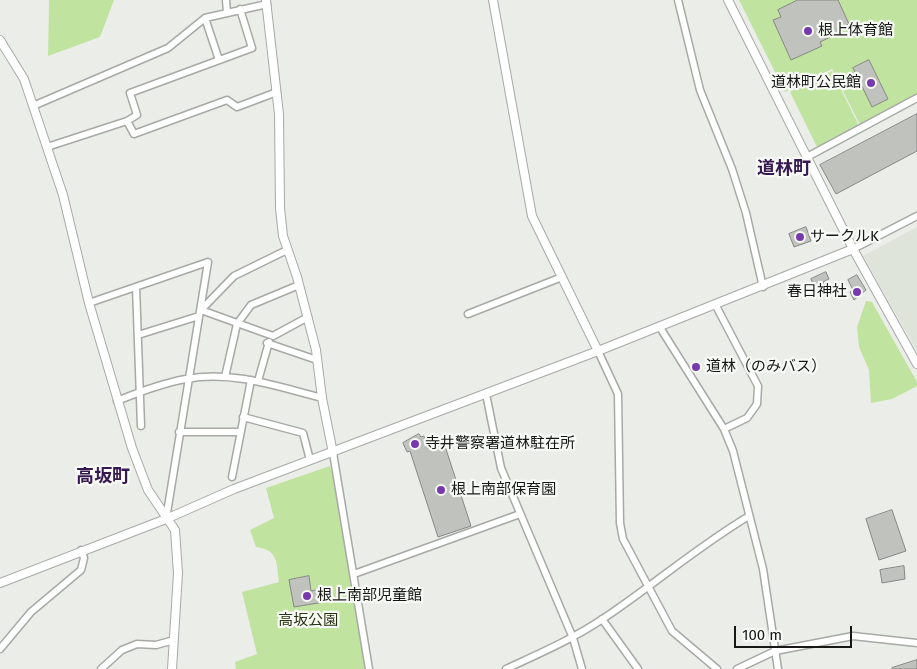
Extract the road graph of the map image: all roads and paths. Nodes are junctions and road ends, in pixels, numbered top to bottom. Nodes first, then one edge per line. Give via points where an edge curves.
1 (226, 0) edge
2 (493, 0) edge
3 (678, 0) edge
4 (728, 0) edge
5 (267, 2) edge
6 (240, 9) junction
7 (227, 12) junction
8 (205, 18) junction
9 (0, 40) edge
10 (219, 60) junction
11 (277, 92) junction
12 (917, 98) edge
13 (33, 106) junction
14 (127, 121) junction
15 (47, 147) junction
16 (807, 157) junction
17 (917, 216) edge
18 (853, 249) junction
19 (287, 250) junction
20 (562, 277) junction
21 (300, 285) junction
22 (136, 287) junction
23 (763, 287) junction
24 (89, 303) junction
25 (715, 304) junction
26 (200, 313) junction
27 (468, 314) dead end
28 (308, 317) junction
29 (237, 324) junction
30 (659, 326) junction
31 (138, 335) junction
32 (273, 336) junction
33 (267, 343) junction
34 (598, 351) junction
35 (318, 360) junction
36 (917, 364) edge
37 (226, 377) junction
38 (188, 378) junction
39 (251, 380) junction
40 (258, 381) junction
41 (140, 392) junction
42 (486, 394) junction
43 (322, 398) junction
44 (117, 401) junction
45 (243, 417) junction
46 (141, 426) dead end
47 (724, 429) junction
48 (178, 432) junction
49 (240, 432) junction
50 (333, 453) junction
51 (310, 460) junction
52 (232, 477) dead end
53 (520, 514) junction
54 (749, 516) junction
55 (166, 519) junction
56 (81, 550) junction
57 (354, 574) junction
58 (0, 583) edge
59 (648, 587) junction
60 (602, 619) junction
61 (573, 638) junction
62 (174, 640) junction
63 (917, 643) edge
64 (0, 649) edge
65 (775, 651) junction
66 (715, 668) edge
67 (101, 669) edge
68 (172, 669) edge
69 (369, 669) edge
70 (506, 669) edge
71 (582, 669) edge
72 (638, 669) edge
73 (738, 669) edge
74 (778, 669) edge

1 - 7 street
2 - 20 street via 532,216
3 - 23 street via 700,90 746,213
4 - 16 street
5 - 6 street
5 - 11 street
6 - 7 street
6 - 10 street via 252,48
7 - 8 street
8 - 10 street
8 - 13 street via 168,48
9 - 13 street via 24,79
10 - 14 street via 130,93 137,115
11 - 14 street via 237,106 227,100 134,134
11 - 19 street via 280,208
12 - 16 street
13 - 15 street
14 - 15 street
15 - 24 street via 63,195
16 - 18 street
17 - 18 street
18 - 23 street
18 - 36 street
19 - 21 street
19 - 26 street via 234,276
20 - 27 street
20 - 34 street
21 - 28 street
21 - 29 street via 251,305
22 - 24 street
22 - 26 street via 208,262
22 - 31 street
23 - 25 street
24 - 44 street
25 - 30 street
25 - 47 street via 758,386 757,404 747,418
26 - 29 street
26 - 31 street
26 - 38 street
28 - 32 street
28 - 35 street
29 - 32 street
29 - 37 street
30 - 34 street
30 - 47 street
31 - 41 street
32 - 33 street
33 - 35 street
33 - 40 street
34 - 42 street
34 - 59 street via 618,394 623,539
35 - 43 street
37 - 38 street
37 - 39 street
38 - 41 street
38 - 48 street
39 - 40 street
39 - 45 street
40 - 43 street
41 - 44 street
41 - 46 street
42 - 50 street
42 - 53 street via 501,468
43 - 50 street
44 - 55 street via 148,490
45 - 49 street
45 - 51 street via 303,433
47 - 54 street via 740,474
48 - 49 street
48 - 55 street
49 - 52 street
50 - 51 street
50 - 57 street
51 - 55 street
53 - 57 street
53 - 61 street
54 - 59 street
54 - 65 street via 763,569
55 - 56 street
55 - 62 street via 175,530 177,548
56 - 58 street
56 - 64 street via 84,558 81,570 31,612
57 - 69 street
59 - 60 street
59 - 66 street via 672,631
60 - 61 street
60 - 72 street
61 - 70 street
61 - 71 street
62 - 67 street via 156,645 137,644 122,650
62 - 68 street
63 - 65 street via 853,636
65 - 73 street
65 - 74 street

